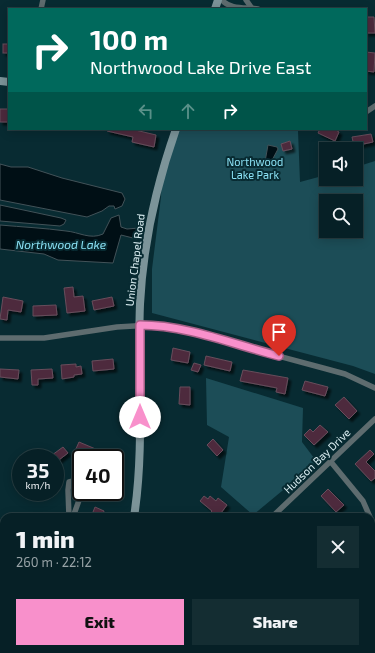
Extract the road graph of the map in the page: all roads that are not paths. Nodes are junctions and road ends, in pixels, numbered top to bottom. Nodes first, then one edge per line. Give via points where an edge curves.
1 (222, 0) edge
2 (246, 0) edge
3 (250, 7) junction
4 (239, 8) edge
5 (246, 8) edge
6 (254, 8) edge
7 (176, 130) edge
8 (140, 325) junction
9 (0, 338) edge
10 (375, 388) edge
11 (375, 419) edge
12 (331, 462) junction
13 (72, 481) edge
14 (78, 501) edge
15 (69, 513) edge
16 (74, 513) edge
17 (134, 513) edge
18 (276, 513) edge
19 (369, 513) edge

1 - 4 street
2 - 3 street
3 - 5 street
3 - 6 street
7 - 8 street, Union Chapel Road via 158,184 148,228
8 - 9 street via 44,338
8 - 10 street via 185,331 345,374
8 - 17 street, Union Chapel Road via 140,461
11 - 12 street, Hudson Bay Drive
12 - 18 street, Hudson Bay Drive
12 - 19 street via 363,501
13 - 15 street via 69,482 68,490
14 - 16 street

